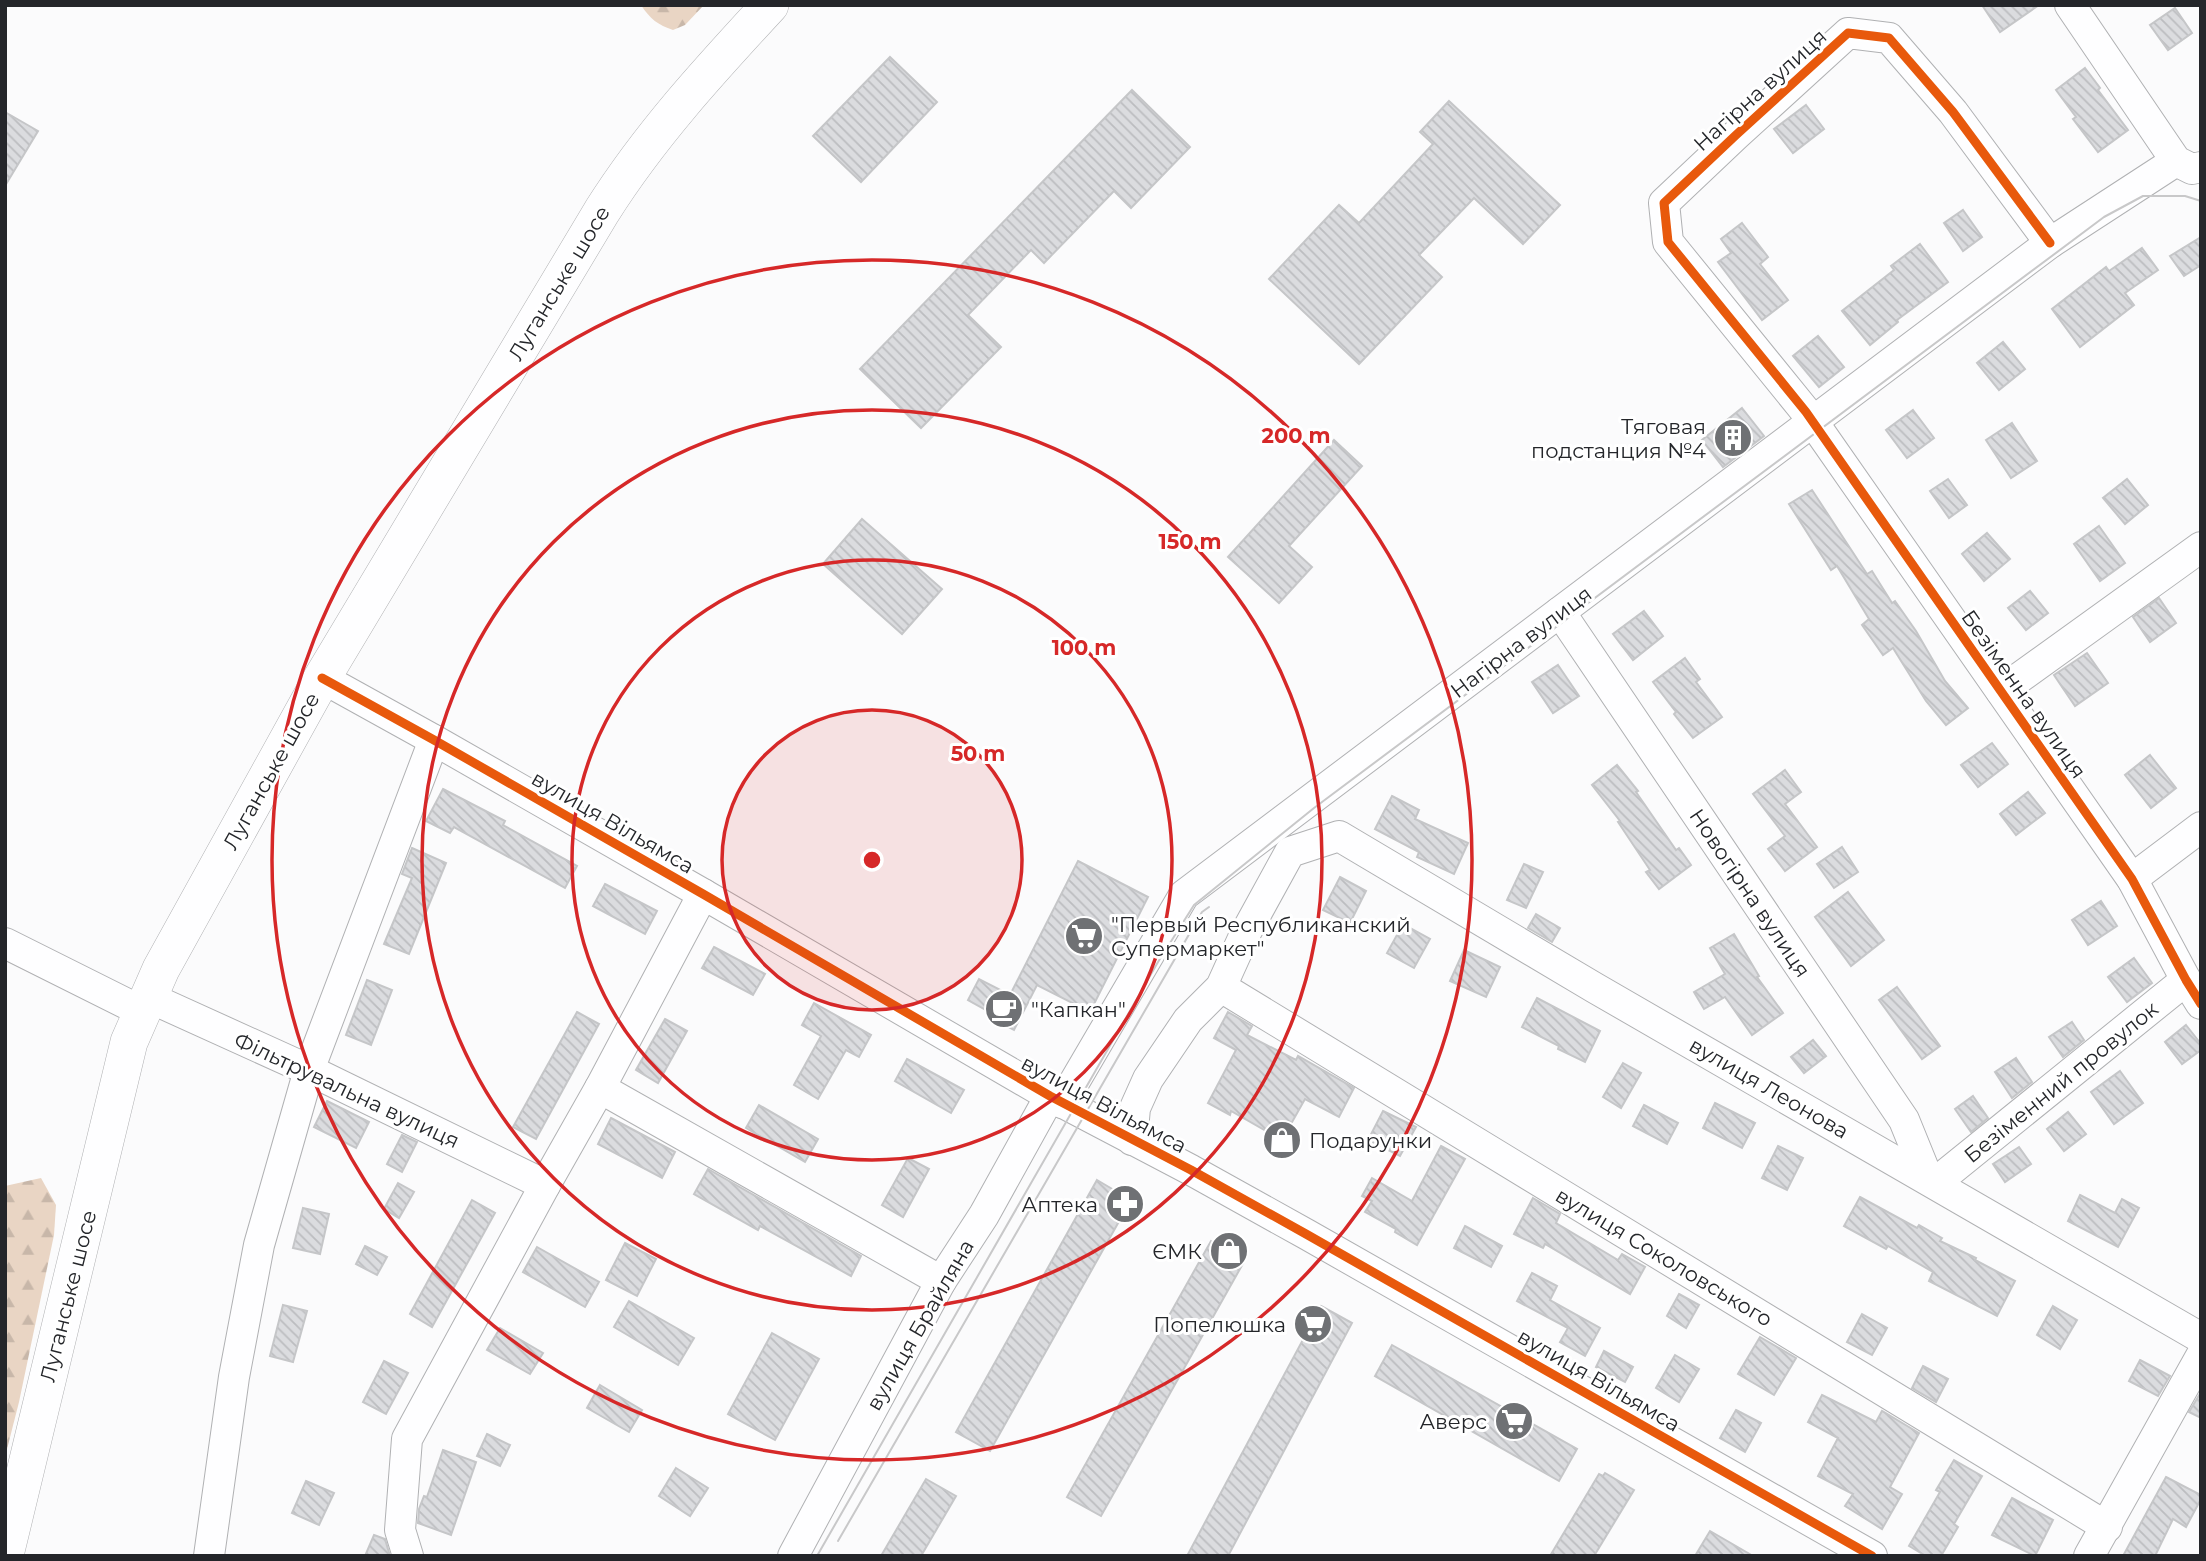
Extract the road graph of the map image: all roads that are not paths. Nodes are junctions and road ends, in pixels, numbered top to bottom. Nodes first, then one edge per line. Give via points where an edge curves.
1 (770, 5) edge
2 (2070, 5) edge
3 (2190, 166) edge
4 (2050, 243) junction
5 (1810, 417) junction
6 (2201, 547) edge
7 (1560, 612) junction
8 (322, 678) junction
9 (2001, 691) junction
10 (434, 740) junction
11 (2201, 827) edge
12 (2132, 879) junction
13 (703, 894) junction
14 (5, 943) edge
15 (1221, 987) junction
16 (2193, 992) edge
17 (145, 1004) junction
18 (309, 1070) junction
19 (600, 1088) junction
20 (1056, 1100) junction
21 (1132, 1140) junction
22 (1932, 1181) junction
23 (545, 1185) junction
24 (941, 1281) junction
25 (2201, 1338) edge
26 (2201, 1356) edge
27 (2107, 1527) junction
28 (6, 1554) edge
29 (11, 1556) edge
30 (209, 1556) edge
31 (408, 1556) edge
32 (793, 1556) edge
33 (1872, 1556) edge
34 (2089, 1556) edge

1 - 8 main road, Луганське шосе via 628,169
2 - 3 street
3 - 4 street, Нагірна вулиця
4 - 5 street, Нагірна вулиця
4 - 5 street, Нагірна вулиця via 1953,112 1889,38 1848,33 1664,203 1668,242
5 - 7 street, Нагірна вулиця
5 - 9 street, Безіменна вулиця
6 - 9 street
7 - 20 street, Нагірна вулиця via 1184,895
7 - 22 street, Новогірна вулиця via 1904,1120
8 - 10 street, вулиця Вільямса
8 - 17 main road, Луганське шосе
9 - 12 street, Безіменна вулиця
10 - 13 street, вулиця Вільямса
10 - 18 street
11 - 12 street
12 - 16 street, Безіменна вулиця
13 - 19 street
13 - 20 street, вулиця Вільямса
14 - 17 street, Фільтрувальна вулиця
15 - 21 street via 1188,1020 1148,1079 1135,1108
15 - 22 street, вулиця Леонова via 1290,852 1339,836
15 - 27 street, вулиця Соколовського
16 - 22 street, Безіменний провулок
17 - 18 street, Фільтрувальна вулиця
17 - 28 main road, Луганське шосе via 129,1042
18 - 23 street, Фільтрувальна вулиця
18 - 30 street via 259,1245 234,1377
19 - 23 street
19 - 24 street
20 - 21 street, вулиця Вільямса
20 - 24 street, вулиця Брайляна
21 - 33 street, вулиця Вільямса
22 - 25 street, вулиця Леонова
23 - 31 street via 407,1439 400,1530
24 - 32 street, вулиця Брайляна
26 - 27 street
27 - 34 street
28 - 29 street

